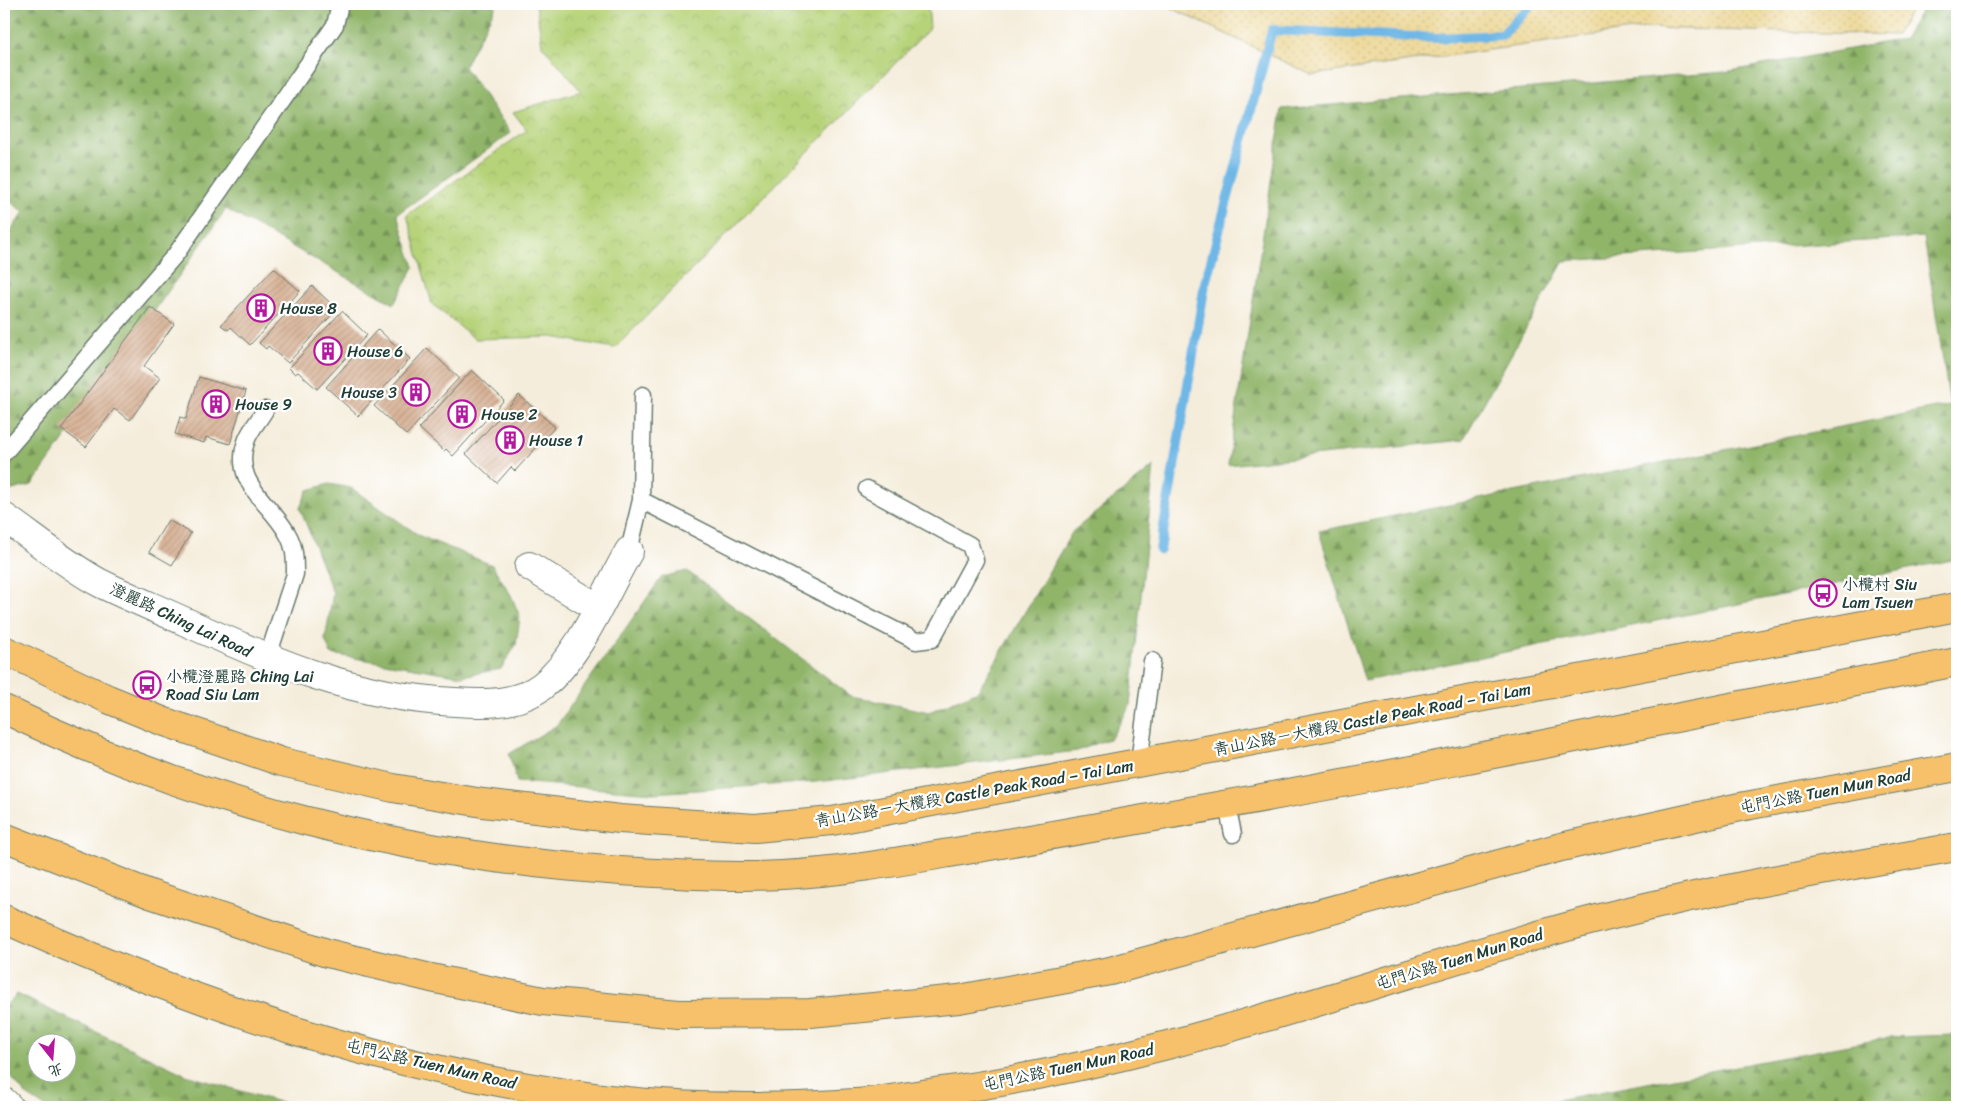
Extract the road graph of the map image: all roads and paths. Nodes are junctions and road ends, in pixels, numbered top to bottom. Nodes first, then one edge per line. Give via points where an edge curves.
1 (340, 4) edge
2 (644, 396) dead end
3 (266, 410) dead end
4 (4, 453) edge
5 (867, 489) dead end
6 (642, 500) junction
7 (4, 517) edge
8 (629, 551) joint
9 (529, 566) dead end
10 (1957, 607) edge
11 (598, 608) junction
12 (4, 650) edge
13 (267, 660) junction
14 (1152, 662) dead end
15 (1957, 662) edge
16 (4, 709) edge
17 (1139, 763) junction
18 (1957, 767) edge
19 (1226, 804) junction
20 (1233, 834) dead end
21 (4, 837) edge
22 (1957, 847) edge
23 (4, 919) edge
24 (4, 1102) edge
25 (9, 1107) edge

1 - 4 lane via 335,25 176,254
2 - 6 lane
3 - 13 lane via 247,440 245,473 251,487 287,533 295,560 295,574
5 - 6 lane via 970,546 975,560 932,639 916,640
6 - 8 lane
7 - 13 street, 澄麗路 Ching Lai Road via 99,582
8 - 11 street, 澄麗路 Ching Lai Road
9 - 11 street
10 - 17 main road, 青山公路－大欖段 Castle Peak Road – Tai Lam
11 - 13 street, 澄麗路 Ching Lai Road via 552,677 528,694 497,704 432,701 389,694 317,677
12 - 17 main road, 青山公路－大欖段 Castle Peak Road – Tai Lam via 162,721 282,762 393,788 483,803 620,819 755,828 832,821
14 - 17 lane
15 - 19 main road
16 - 19 main road via 115,760 302,822 428,849 571,868 714,875 817,872 919,858
18 - 21 main road, 屯門公路 Tuen Mun Road via 1740,807 1561,847 1110,971 959,999 810,1013 679,1014 543,1001 431,978 327,952 178,903
19 - 20 lane
22 - 23 main road, 屯門公路 Tuen Mun Road via 1768,881 1545,933 1182,1043 1010,1082 848,1103 722,1107 614,1099 464,1075 330,1042 201,999
24 - 25 street

